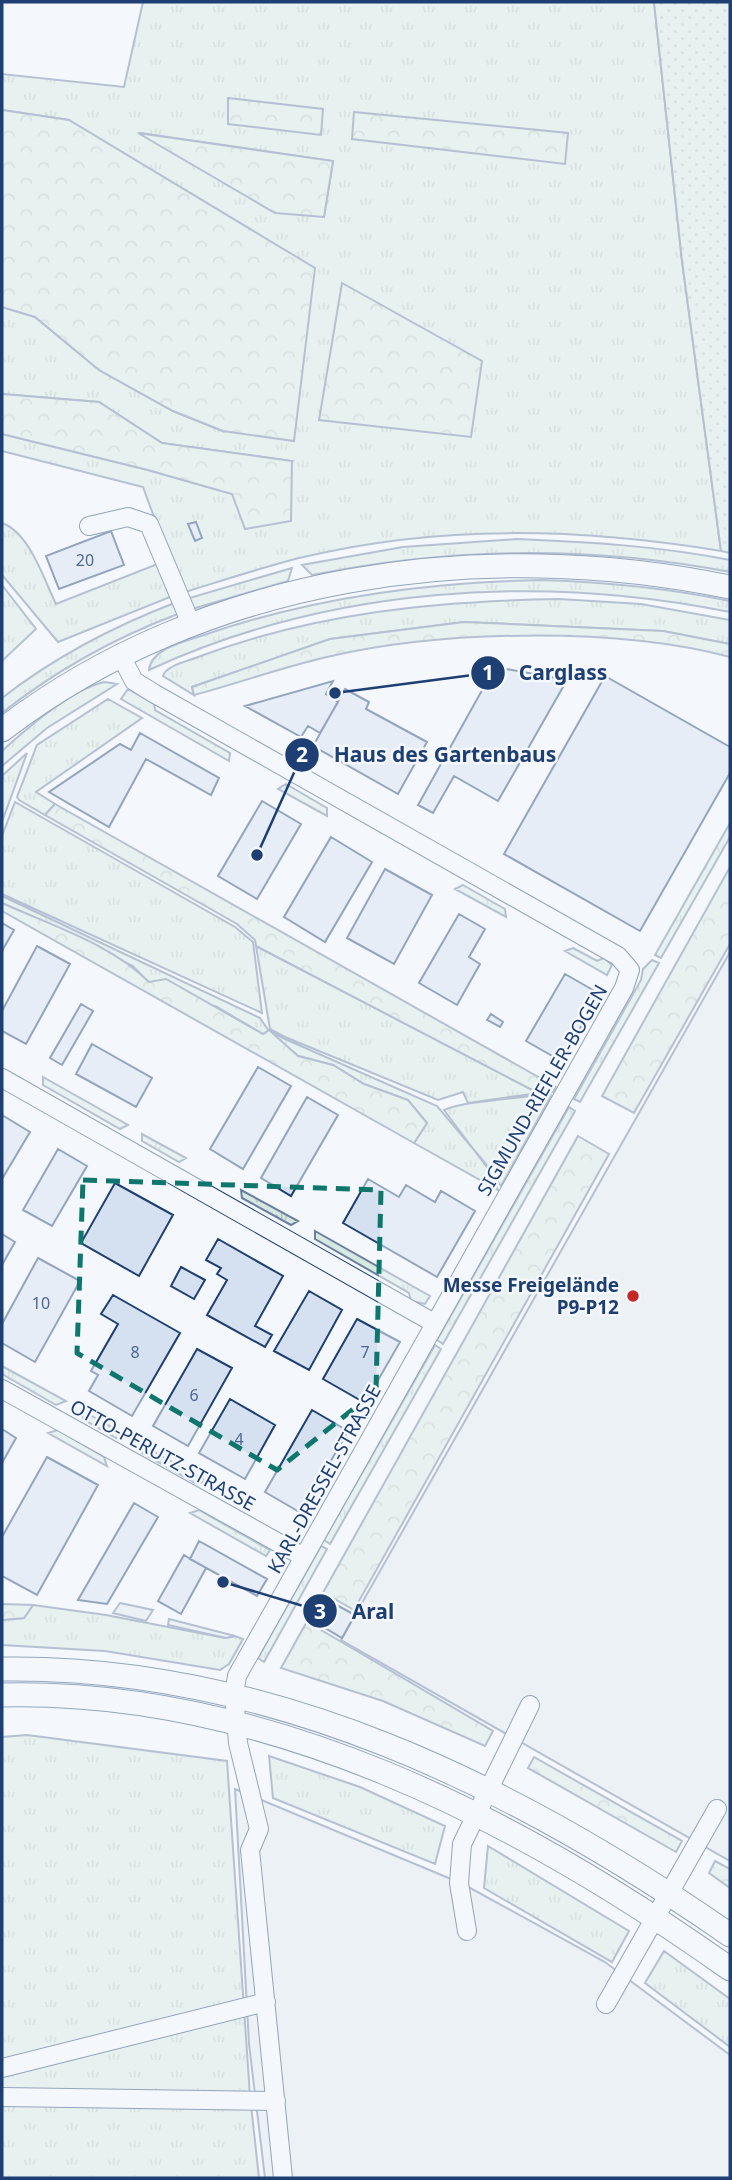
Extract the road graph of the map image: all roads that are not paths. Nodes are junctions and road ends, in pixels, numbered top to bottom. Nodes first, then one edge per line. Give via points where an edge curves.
1 (89, 526) dead end
2 (730, 587) edge
3 (191, 624) junction
4 (120, 654) junction
5 (2, 730) edge
6 (2, 1078) edge
7 (435, 1323) junction
8 (2, 1389) edge
9 (304, 1557) junction
10 (2, 1669) edge
11 (2, 1695) edge
12 (234, 1695) junction
13 (530, 1706) dead end
14 (236, 1723) junction
15 (489, 1790) junction
16 (717, 1809) dead end
17 (476, 1814) junction
18 (669, 1893) junction
19 (656, 1917) junction
20 (467, 1931) dead end
21 (730, 1935) edge
22 (730, 1969) edge
23 (266, 2002) junction
24 (606, 2004) dead end
25 (2, 2068) edge
26 (2, 2096) edge
27 (276, 2101) junction
28 (283, 2178) edge

1 - 3 street via 128,517 149,524
2 - 3 main road via 593,567 504,565 431,570 268,599
3 - 4 main road
4 - 5 main road
4 - 7 street, SIGMUND-RIEFLER-BOGEN via 134,681 618,956 630,970
6 - 7 street
7 - 9 street, KARL-DRESSEL-STRASSE
8 - 9 street, OTTO-PERUTZ-STRASSE
9 - 12 street, KARL-DRESSEL-STRASSE via 237,1676
10 - 12 main road via 125,1677
11 - 14 main road via 121,1702
12 - 14 street
12 - 15 main road via 361,1733
13 - 15 street
14 - 17 main road via 349,1758
14 - 23 street via 259,1829 250,1850
15 - 17 street
15 - 18 main road
16 - 18 street
17 - 19 main road
17 - 20 street via 458,1856
18 - 19 street
18 - 21 main road
19 - 22 main road
19 - 24 street
23 - 25 street
23 - 27 street
26 - 27 street
27 - 28 street

